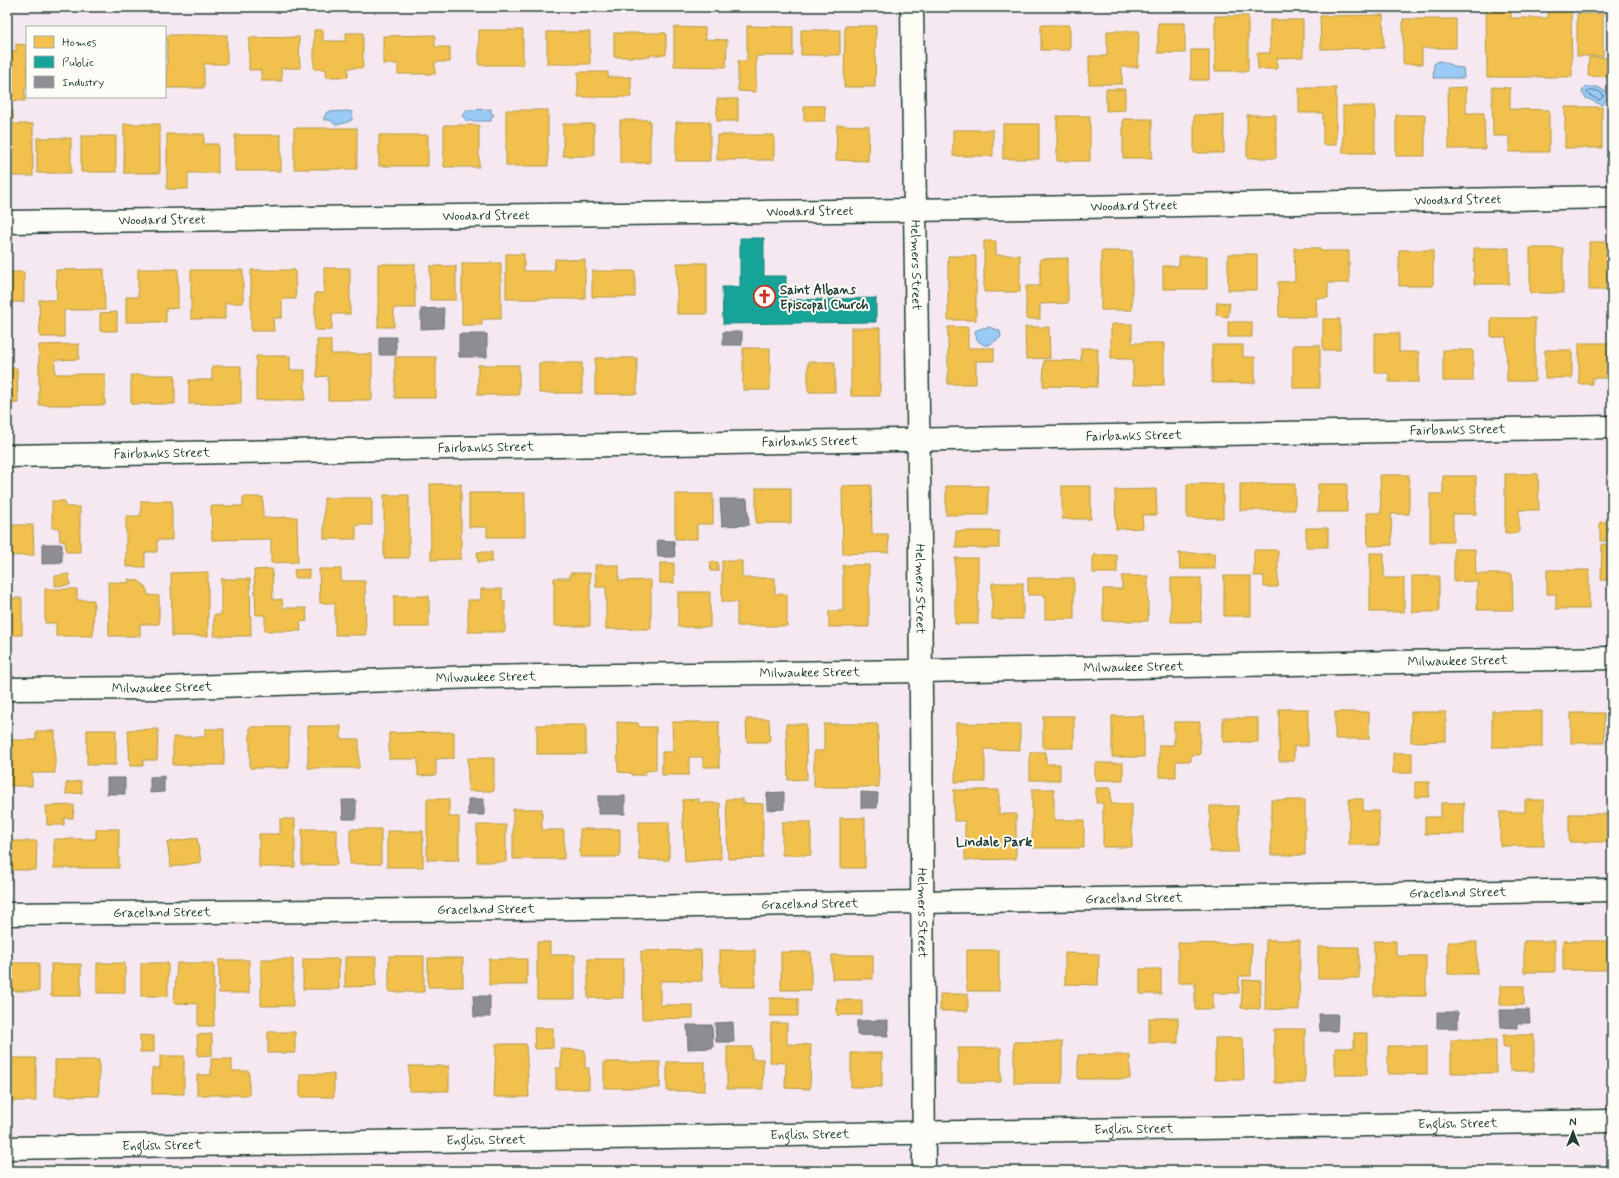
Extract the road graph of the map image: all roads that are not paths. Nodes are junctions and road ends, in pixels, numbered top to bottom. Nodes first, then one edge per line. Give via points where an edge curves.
1 (912, 7) edge
2 (1612, 197) edge
3 (914, 210) junction
4 (7, 222) edge
5 (1612, 427) edge
6 (919, 439) junction
7 (7, 456) edge
8 (1612, 658) edge
9 (921, 671) junction
10 (7, 689) edge
11 (1612, 890) edge
12 (923, 902) junction
13 (7, 914) edge
14 (1612, 1121) edge
15 (924, 1134) junction
16 (7, 1148) edge
17 (924, 1171) edge

1 - 3 street, Helmers Street
2 - 3 street, Woodard Street
3 - 4 street, Woodard Street
3 - 6 street, Helmers Street
5 - 6 street, Fairbanks Street
6 - 7 street, Fairbanks Street
6 - 9 street, Helmers Street
8 - 9 street, Milwaukee Street
9 - 10 street, Milwaukee Street via 460,677 161,688
9 - 12 street, Helmers Street
11 - 12 street, Graceland Street
12 - 13 street, Graceland Street
12 - 15 street, Helmers Street
14 - 15 street, English Street
15 - 16 street, English Street
15 - 17 street, Helmers Street

